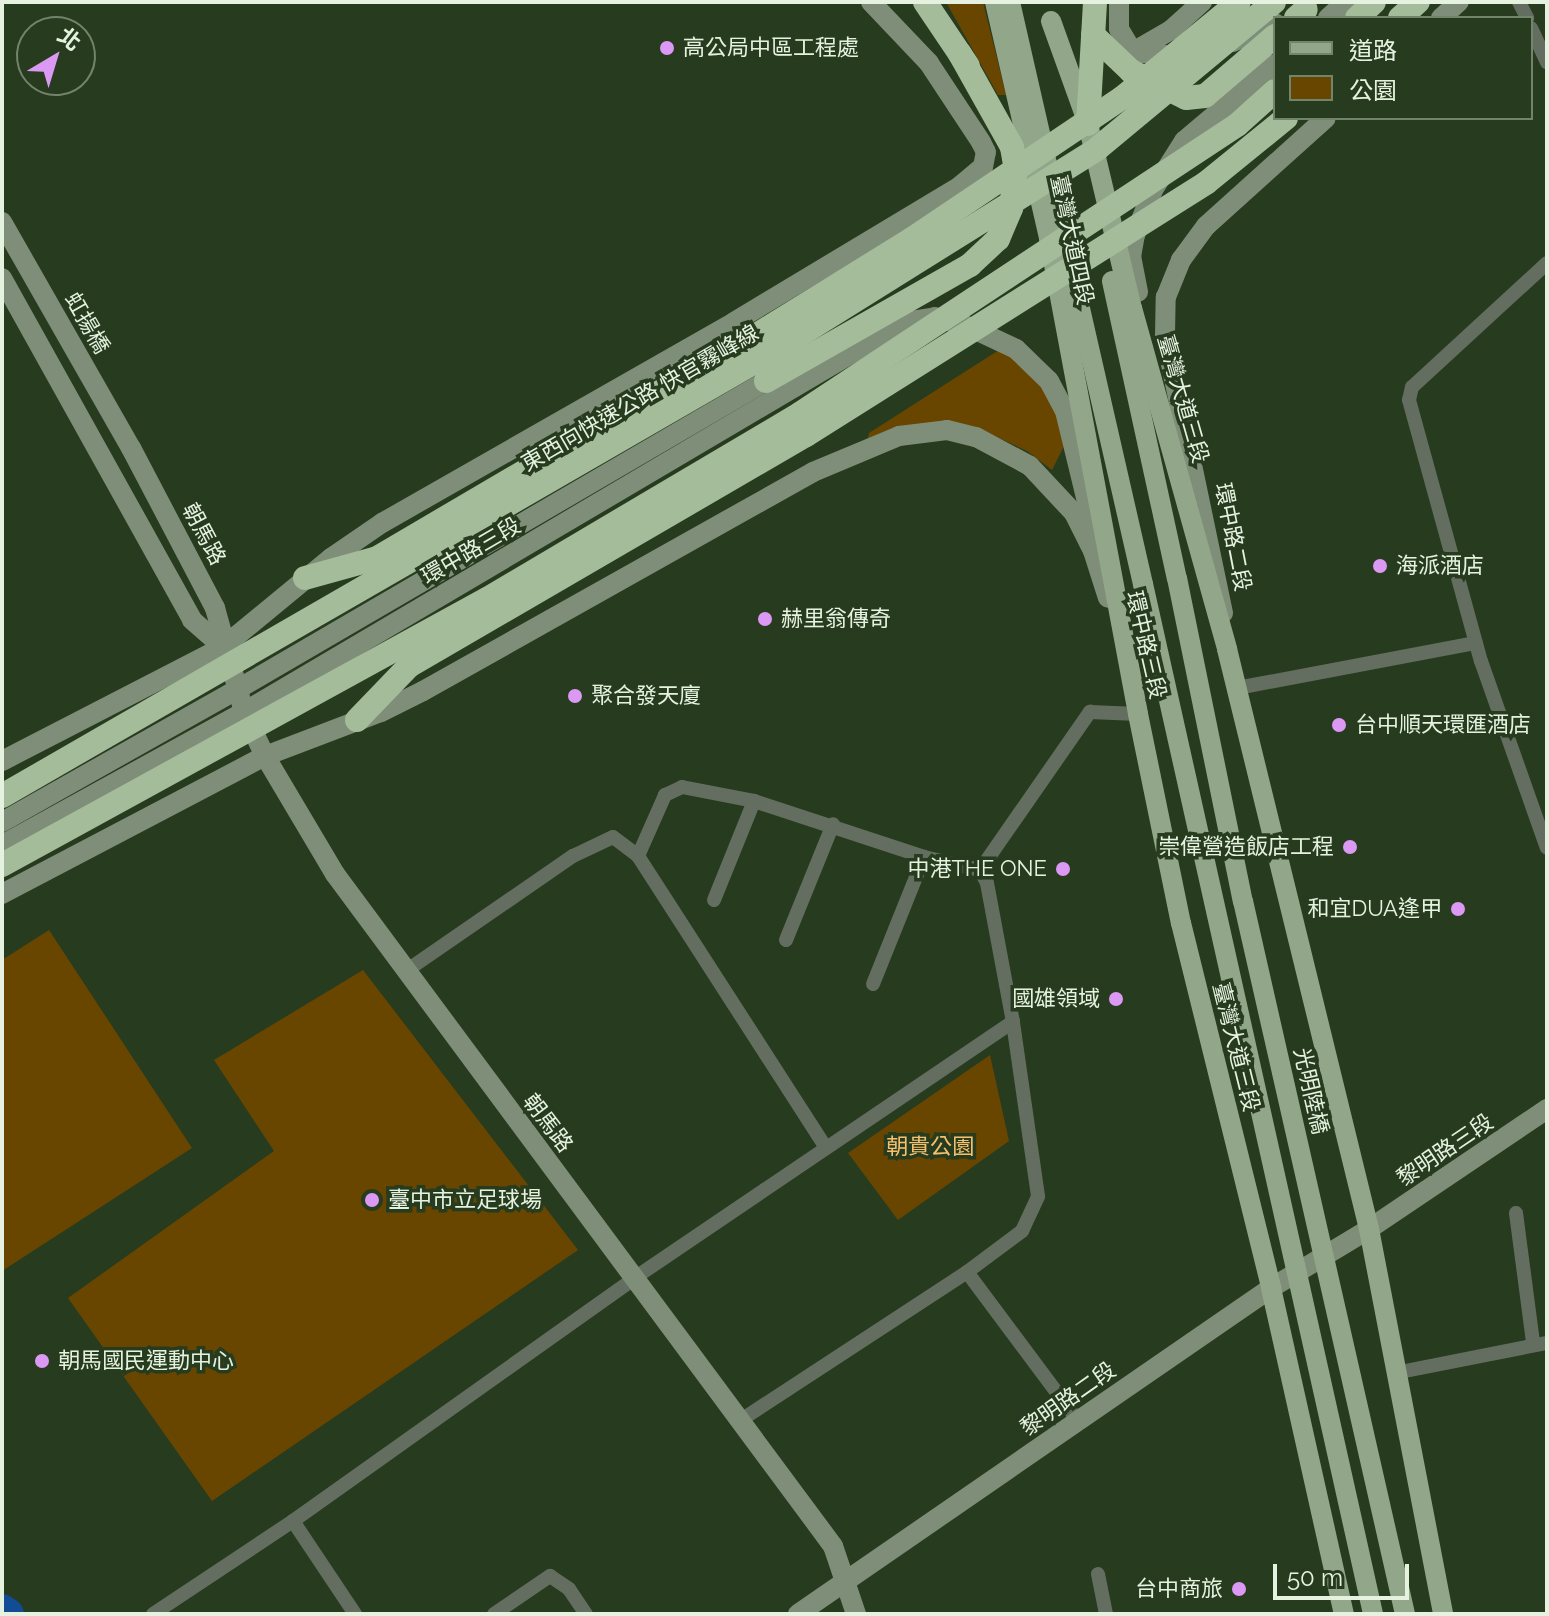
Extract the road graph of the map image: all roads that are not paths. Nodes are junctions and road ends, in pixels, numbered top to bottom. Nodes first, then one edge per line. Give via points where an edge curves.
1 (871, 2) edge
2 (925, 2) edge
3 (995, 2) edge
4 (1010, 2) edge
5 (1095, 2) edge
6 (1119, 2) edge
7 (1202, 2) edge
8 (1239, 2) edge
9 (1274, 2) edge
10 (1346, 2) edge
11 (1374, 2) edge
12 (1418, 2) edge
13 (1459, 2) edge
14 (1049, 11) edge
15 (1306, 12) edge
16 (1359, 16) edge
17 (1402, 16) edge
18 (1443, 16) edge
19 (1273, 24) edge
20 (1533, 32) edge
21 (1093, 35) junction
22 (1273, 38) edge
23 (1133, 52) junction
24 (960, 54) junction
25 (1547, 63) edge
26 (1273, 66) edge
27 (1273, 93) edge
28 (1122, 98) junction
29 (1284, 120) edge
30 (1324, 120) edge
31 (1088, 124) junction
32 (1254, 144) junction
33 (1097, 149) junction
34 (1184, 159) junction
35 (1032, 177) junction
36 (998, 179) junction
37 (2, 222) edge
38 (1047, 250) junction
39 (1547, 263) edge
40 (2, 278) edge
41 (1019, 302) junction
42 (1125, 309) junction
43 (734, 322) junction
44 (771, 391) junction
45 (131, 448) joint
46 (813, 472) junction
47 (1095, 488) joint
48 (305, 578) junction
49 (1177, 578) joint
50 (1476, 643) junction
51 (223, 647) junction
52 (1227, 649) junction
53 (1237, 688) junction
54 (238, 689) junction
55 (244, 712) junction
56 (1138, 714) junction
57 (357, 720) junction
58 (265, 756) junction
59 (2, 761) edge
60 (2, 796) edge
61 (754, 801) junction
62 (2, 822) edge
63 (833, 824) junction
64 (2, 845) edge
65 (1547, 848) edge
66 (638, 856) junction
67 (924, 857) junction
68 (2, 865) edge
69 (980, 870) junction
70 (2, 894) edge
71 (714, 900) dead end
72 (786, 940) dead end
73 (406, 971) junction
74 (873, 984) dead end
75 (1013, 1022) junction
76 (1547, 1109) edge
77 (826, 1148) junction
78 (1516, 1213) dead end
79 (1369, 1229) junction
80 (967, 1272) junction
81 (633, 1279) junction
82 (1271, 1288) junction
83 (1540, 1343) edge
84 (1395, 1373) junction
85 (741, 1420) junction
86 (1078, 1421) junction
87 (293, 1521) junction
88 (1098, 1574) dead end
89 (848, 1580) junction
90 (153, 1614) edge
91 (355, 1614) edge
92 (494, 1614) edge
93 (586, 1614) edge
94 (798, 1614) edge
95 (856, 1614) edge
96 (1106, 1614) edge
97 (1344, 1614) edge
98 (1373, 1614) edge
99 (1405, 1614) edge
100 (1443, 1614) edge

1 - 43 street via 929,63 981,142 986,152 983,167
2 - 24 highway
3 - 35 main road, 臺灣大道四段
4 - 98 main road, 臺灣大道四段, bridge
5 - 21 highway
6 - 23 street via 1119,29
7 - 23 street via 1171,30
8 - 28 highway, bridge
9 - 33 highway, 東西向快速公路 快官霧峰線, bridge
10 - 15 street
11 - 16 highway
12 - 17 highway
13 - 18 street
14 - 31 main road, 臺灣大道四段
14 - 42 main road, 臺灣大道四段
19 - 23 street via 1192,58
20 - 25 street
21 - 22 highway via 1131,71 1186,98 1205,96
21 - 31 highway
24 - 35 highway
24 - 44 highway via 1012,147 1016,170 1011,208 998,239 970,265
26 - 52 street via 1184,141 1153,190 1131,257
27 - 34 highway, bridge via 1237,125
28 - 33 highway, bridge
28 - 36 highway, bridge
29 - 32 highway
30 - 52 street, 環中路二段 via 1206,226 1181,260 1166,297 1165,336 1218,577
31 - 42 main road, 臺灣大道四段
32 - 34 highway
32 - 41 highway, bridge via 1206,183
33 - 35 highway, 東西向快速公路 快官霧峰線, bridge
34 - 38 highway, bridge
35 - 36 highway, bridge
35 - 47 main road, 臺灣大道四段
35 - 60 highway, 東西向快速公路 快官霧峰線, bridge via 774,351
36 - 48 highway, bridge via 755,336 377,558
37 - 45 street, 虹揚橋
38 - 41 highway, bridge
38 - 68 highway, bridge via 801,413 501,591
39 - 50 street via 1412,387 1409,400
40 - 51 street, 朝馬路 via 192,620
41 - 57 highway, bridge via 806,435 409,666
42 - 49 main road, 臺灣大道三段
42 - 52 main road, 臺灣大道三段
43 - 44 street
43 - 48 street via 382,523
44 - 46 street
44 - 54 street, 環中路三段
44 - 55 street, 環中路三段
44 - 56 street, 環中路三段 via 905,322 935,317 1016,349 1049,381 1065,411
45 - 51 street, 朝馬路 via 215,608
46 - 56 street, 環中路三段 via 899,436 947,430 976,437 1030,466 1074,513 1093,551
46 - 57 street, 環中路三段 via 423,691
47 - 56 main road, 臺灣大道三段
48 - 51 street
49 - 99 main road, 光明陸橋, bridge via 1243,901
50 - 53 street
50 - 65 street
51 - 54 street, 朝馬路
51 - 59 street
52 - 53 main road, 臺灣大道三段
53 - 79 main road, 臺灣大道三段
54 - 55 street, 朝馬路
54 - 62 street, 環中路三段
55 - 58 street, 朝馬路
55 - 64 street, 環中路三段
56 - 69 street via 1090,712
56 - 82 main road, 臺灣大道三段 via 1181,923
57 - 58 street, 環中路三段
58 - 70 street, 環中路三段
58 - 73 street, 朝馬路 via 335,874
61 - 63 street
61 - 66 street via 682,787 665,795
61 - 71 street
63 - 67 street
63 - 72 street
66 - 73 street via 613,837 573,856
66 - 77 street
67 - 69 street
67 - 74 street
69 - 75 street via 987,883
73 - 81 street, 朝馬路
75 - 77 street
75 - 80 street via 1038,1196 1022,1231
76 - 79 street, 黎明路三段
77 - 81 street
78 - 83 street
79 - 82 street, 黎明路二段
79 - 84 main road, 臺灣大道三段
80 - 85 street
80 - 86 street
81 - 85 street, 朝馬路
81 - 87 street
82 - 86 street, 黎明路二段
82 - 97 main road, 臺灣大道三段
83 - 84 street
84 - 100 main road, 臺灣大道三段
85 - 89 street, 朝馬路 via 833,1546
86 - 89 street, 黎明路二段
87 - 90 street
87 - 91 street
88 - 96 street
89 - 94 street, 黎明路二段
89 - 95 street, 朝馬路
92 - 93 street via 550,1576 569,1589

